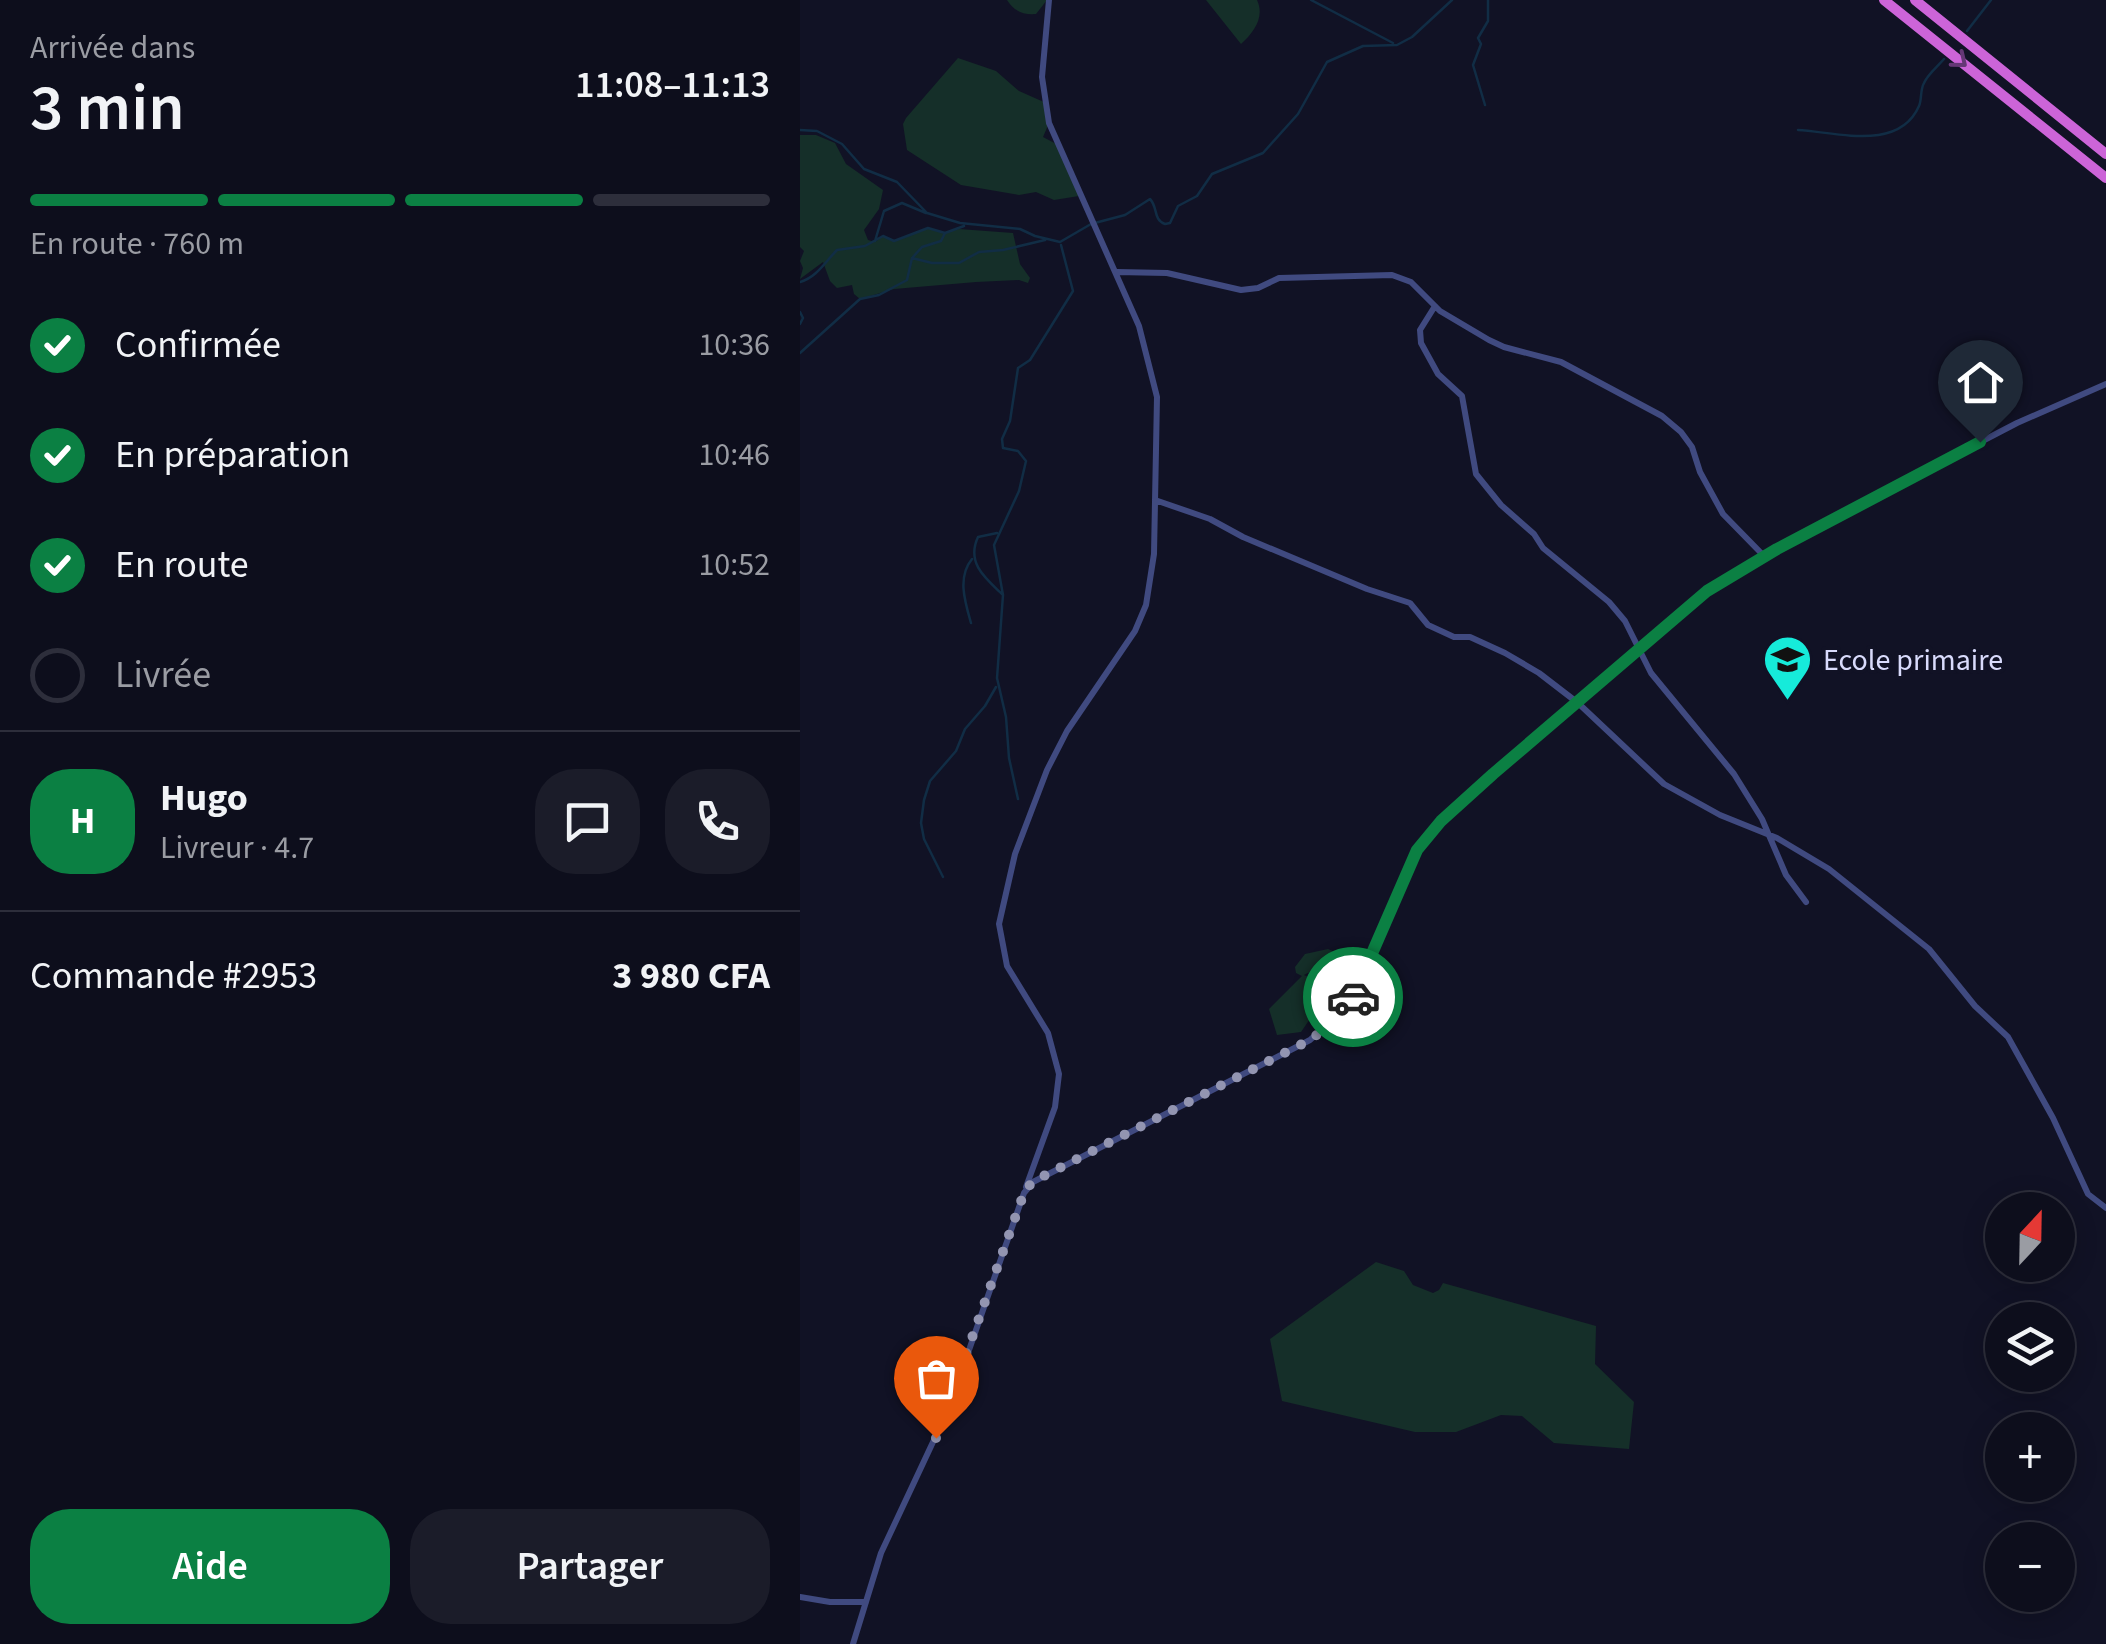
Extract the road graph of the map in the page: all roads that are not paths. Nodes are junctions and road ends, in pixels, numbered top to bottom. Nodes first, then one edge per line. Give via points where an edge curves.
1 (1049, 0) edge
2 (1884, 0) edge
3 (1915, 0) edge
4 (2106, 154) edge
5 (2106, 178) edge
6 (1117, 272) junction
7 (1434, 306) junction
8 (2106, 384) edge
9 (1155, 500) junction
10 (1764, 556) junction
11 (1638, 650) junction
12 (1578, 704) junction
13 (1768, 834) junction
14 (1806, 902) dead end
15 (1024, 1193) junction
16 (2106, 1208) edge
17 (800, 1597) edge
18 (866, 1602) junction
19 (853, 1644) edge

1 - 6 street via 1042,77 1049,124
2 -> 5 highway
3 - 4 highway
6 - 7 street via 1167,273 1241,290 1279,278 1392,275 1411,282
6 - 9 street via 1157,397
7 - 10 street via 1504,348 1561,362 1662,416 1692,447 1722,514
7 - 11 street via 1420,330 1421,344 1438,374 1462,396 1476,474 1543,548 1609,602
8 - 10 street via 2011,426
9 - 12 street via 1410,603 1428,626 1505,653
9 - 15 street via 1146,606 1047,770 1002,901 998,924 1007,966 1048,1034 1060,1074 1056,1107
10 - 11 street via 1707,591
11 - 12 street
11 - 13 street via 1734,774
12 - 13 street via 1664,784
12 - 15 street via 1428,834 1349,1004 1330,1025 1048,1172
13 - 14 street
13 - 16 street via 1829,869 1930,949 1974,1006 2008,1036 2088,1194
15 - 18 street via 948,1410 881,1554
17 - 18 street
18 - 19 street

